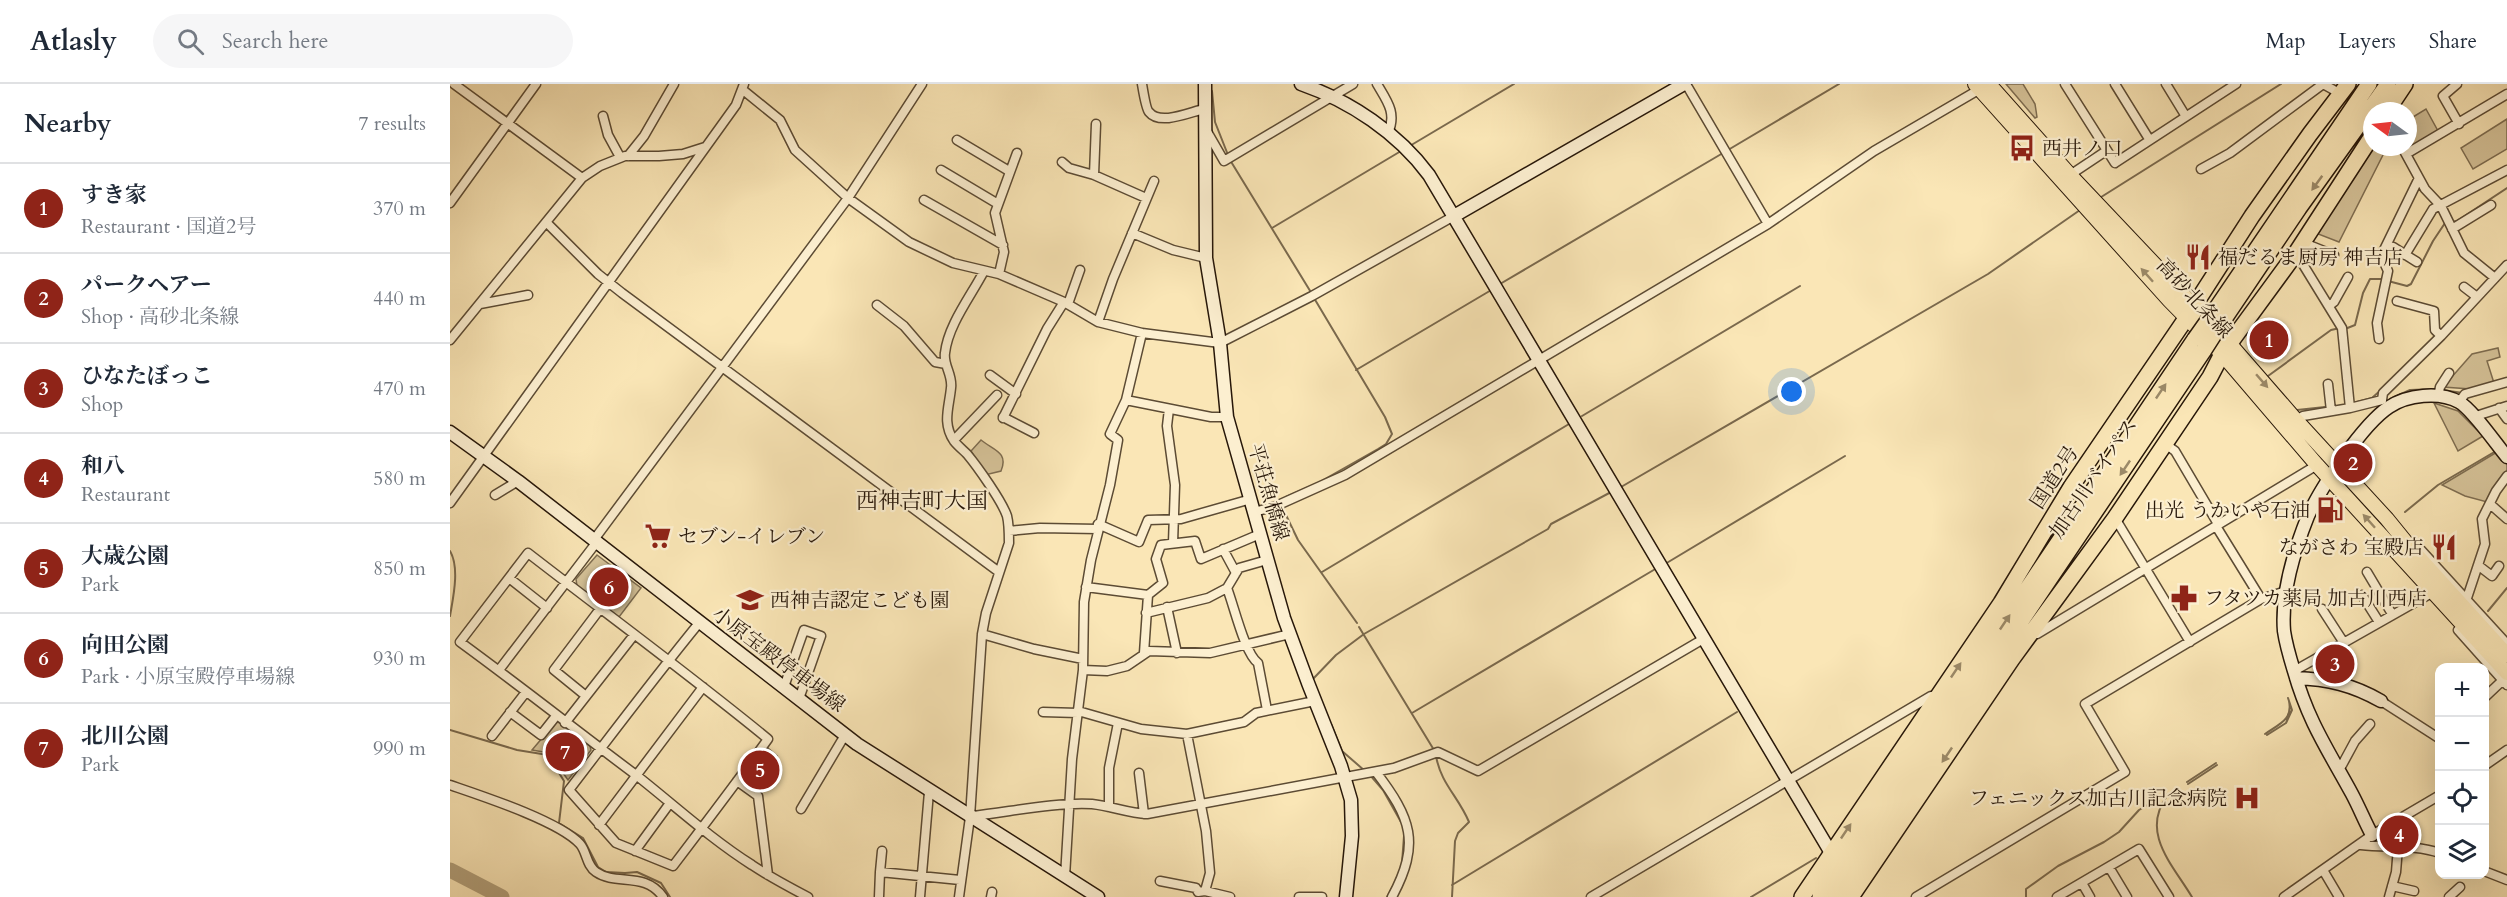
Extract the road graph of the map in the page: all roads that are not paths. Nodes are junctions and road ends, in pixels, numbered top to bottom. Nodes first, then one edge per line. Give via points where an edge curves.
1 (454, 84) edge
2 (536, 84) edge
3 (674, 84) edge
4 (922, 84) edge
5 (1142, 84) edge
6 (1204, 84) edge
7 (1301, 84) edge
8 (1353, 84) edge
9 (1377, 84) edge
10 (1685, 84) edge
11 (2064, 84) edge
12 (2115, 84) edge
13 (2166, 84) edge
14 (2236, 84) edge
15 (2360, 84) edge
16 (2369, 84) edge
17 (2388, 84) edge
18 (2393, 84) edge
19 (2405, 84) edge
20 (2457, 84) edge
21 (1985, 85) edge
22 (744, 87) edge
23 (2220, 88) edge
24 (2344, 89) edge
25 (2507, 94) edge
26 (1332, 96) junction
27 (2382, 102) edge
28 (2393, 102) edge
29 (1204, 109) junction
30 (2185, 115) junction
31 (603, 116) dead end
32 (507, 121) junction
33 (1096, 124) dead end
34 (2459, 124) junction
35 (1204, 126) junction
36 (1388, 133) junction
37 (2363, 134) edge
38 (2237, 136) dead end
39 (2149, 139) junction
40 (957, 140) dead end
41 (2243, 144) junction
42 (2417, 144) edge
43 (705, 147) junction
44 (2106, 151) junction
45 (2363, 151) edge
46 (1017, 153) dead end
47 (2206, 155) dead end
48 (2407, 156) edge
49 (624, 157) junction
50 (1062, 162) dead end
51 (2211, 164) junction
52 (2201, 169) dead end
53 (941, 170) dead end
54 (2507, 170) edge
55 (1009, 171) junction
56 (1094, 175) junction
57 (2070, 175) junction
58 (582, 178) junction
59 (2419, 178) junction
60 (1154, 181) dead end
61 (848, 198) junction
62 (1146, 198) junction
63 (924, 200) dead end
64 (450, 203) edge
65 (998, 204) junction
66 (2090, 204) junction
67 (2491, 205) dead end
68 (2441, 206) junction
69 (1454, 216) junction
70 (547, 223) junction
71 (1768, 224) junction
72 (2452, 229) junction
73 (1132, 233) junction
74 (1003, 245) junction
75 (2393, 247) dead end
76 (2334, 255) dead end
77 (2405, 255) junction
78 (2298, 256) junction
79 (1206, 258) junction
80 (2417, 262) dead end
81 (2507, 265) edge
82 (1080, 270) dead end
83 (984, 271) junction
84 (999, 274) junction
85 (2348, 277) dead end
86 (2495, 278) junction
87 (608, 282) junction
88 (2464, 287) dead end
89 (528, 294) dead end
90 (2477, 297) junction
91 (1066, 303) junction
92 (480, 304) junction
93 (2401, 304) dead end
94 (877, 305) dead end
95 (2329, 306) junction
96 (2191, 312) junction
97 (2216, 320) junction
98 (1098, 322) junction
99 (1142, 333) junction
100 (2441, 336) junction
101 (2379, 339) dead end
102 (450, 340) edge
103 (1220, 344) junction
104 (2225, 349) junction
105 (1540, 361) junction
106 (946, 364) junction
107 (723, 369) junction
108 (2449, 373) dead end
109 (990, 375) dead end
110 (2507, 382) edge
111 (2328, 384) dead end
112 (2439, 392) junction
113 (1016, 394) junction
114 (997, 395) dead end
115 (2465, 396) junction
116 (1126, 400) junction
117 (2384, 404) junction
118 (2503, 407) edge
119 (2350, 408) junction
120 (1169, 409) junction
121 (2331, 411) junction
122 (1227, 417) junction
123 (2474, 417) junction
124 (2507, 419) edge
125 (2296, 420) junction
126 (450, 432) edge
127 (1034, 433) dead end
128 (954, 440) junction
129 (2164, 443) junction
130 (483, 456) junction
131 (2507, 457) edge
132 (2317, 465) junction
133 (2334, 473) junction
134 (2507, 476) edge
135 (518, 481) junction
136 (495, 495) dead end
137 (1251, 499) junction
138 (450, 503) edge
139 (2490, 504) junction
140 (1254, 512) junction
141 (2115, 518) junction
142 (2387, 519) junction
143 (2507, 519) edge
144 (1175, 520) junction
145 (2217, 525) junction
146 (1098, 526) junction
147 (1009, 531) junction
148 (1260, 534) junction
149 (595, 542) junction
150 (1173, 543) junction
151 (2391, 545) junction
152 (1224, 549) junction
153 (1267, 560) junction
154 (2479, 566) junction
155 (2499, 566) dead end
156 (2145, 570) junction
157 (999, 572) junction
158 (2367, 572) dead end
159 (1236, 573) junction
160 (509, 578) junction
161 (566, 583) junction
162 (1086, 587) junction
163 (1227, 588) junction
164 (2286, 591) junction
165 (2428, 594) junction
166 (2362, 595) dead end
167 (1148, 596) junction
168 (2030, 597) junction
169 (2467, 598) junction
170 (2261, 599) junction
171 (1167, 607) junction
172 (547, 608) junction
173 (600, 609) junction
174 (2322, 609) dead end
175 (1146, 613) junction
176 (2392, 614) junction
177 (2379, 622) junction
178 (699, 623) junction
179 (2031, 633) junction
180 (982, 634) junction
181 (1290, 634) junction
182 (634, 635) junction
183 (1705, 638) junction
184 (2190, 642) junction
185 (2344, 643) junction
186 (2507, 644) edge
187 (1246, 646) junction
188 (1177, 653) junction
189 (1144, 654) junction
190 (2507, 655) edge
191 (1083, 659) junction
192 (668, 661) junction
193 (499, 670) junction
194 (1083, 670) junction
195 (2295, 675) junction
196 (2506, 679) edge
197 (703, 687) junction
198 (784, 687) junction
199 (525, 692) junction
200 (2489, 694) edge
201 (586, 696) junction
202 (1939, 696) junction
203 (799, 699) junction
204 (1315, 701) junction
205 (2381, 701) joint
206 (1267, 711) junction
207 (510, 712) junction
208 (1043, 712) dead end
209 (1078, 712) junction
210 (556, 716) junction
211 (565, 723) junction
212 (1118, 723) junction
213 (2370, 724) dead end
214 (1187, 734) junction
215 (846, 735) junction
216 (492, 736) dead end
217 (2435, 736) edge
218 (600, 749) junction
219 (2507, 750) edge
220 (2489, 763) edge
221 (2336, 768) junction
222 (1140, 773) dead end
223 (1370, 773) junction
224 (636, 776) junction
225 (1344, 777) junction
226 (1788, 779) junction
227 (737, 781) junction
228 (450, 784) edge
229 (929, 792) junction
230 (2435, 797) edge
231 (670, 803) junction
232 (1069, 804) junction
233 (1200, 804) junction
234 (1109, 807) junction
235 (801, 809) dead end
236 (1144, 814) junction
237 (970, 817) junction
238 (599, 825) junction
239 (702, 828) junction
240 (2372, 835) junction
241 (2361, 845) junction
242 (2398, 847) junction
243 (635, 851) junction
244 (882, 851) dead end
245 (2435, 852) edge
246 (1833, 855) junction
247 (2109, 867) junction
248 (2323, 870) junction
249 (880, 872) junction
250 (2489, 873) edge
251 (768, 875) junction
252 (921, 876) junction
253 (1065, 877) junction
254 (960, 880) junction
255 (1160, 880) dead end
256 (2507, 880) edge
257 (2082, 883) junction
258 (2392, 886) junction
259 (2460, 887) dead end
260 (1933, 888) junction
261 (1205, 891) junction
262 (2414, 891) dead end
263 (793, 893) edge
264 (1852, 895) edge
265 (663, 897) edge
266 (808, 897) edge
267 (879, 897) edge
268 (920, 897) edge
269 (959, 897) edge
270 (1098, 897) edge
271 (1230, 897) edge
272 (1299, 897) edge
273 (1323, 897) edge
274 (1346, 897) edge
275 (1392, 897) edge
276 (1591, 897) edge
277 (1802, 897) edge
278 (1820, 897) edge
279 (1834, 897) edge
280 (1916, 897) edge
281 (1938, 897) edge
282 (2057, 897) edge
283 (2090, 897) edge
284 (2127, 897) edge
285 (2169, 897) edge
286 (2284, 897) edge
287 (2339, 897) edge
288 (2389, 897) edge
289 (2450, 897) edge

1 - 32 street
2 - 32 street
3 - 49 street via 644,136
4 - 61 street
5 - 29 street via 1147,109 1153,115 1173,117
6 - 29 street, 平荘魚橋線
7 - 26 street
8 - 26 street
9 - 36 street via 1393,112
10 - 69 street
10 - 71 street
11 - 44 street
12 - 39 street
13 - 30 street
14 - 23 street
15 - 96 highway via 2339,104 2210,294
16 - 97 highway, 加古川バイパス
17 -> 97 highway, 加古川バイパス
18 - 27 highway
19 - 28 highway
20 - 34 street via 2443,96
21 - 57 main road, 高砂北条線
21 - 66 main road, 高砂北条線
21 - 71 street via 1874,151
22 - 43 street via 736,105
22 - 61 street via 780,120 795,150
23 - 30 street
24 - 41 street via 2323,84
24 - 96 highway, 国道2号 via 2252,216
25 - 34 street
26 - 35 street via 1224,161
26 - 36 street
29 - 35 street, 平荘魚橋線
30 - 39 street
31 - 49 street via 608,135
32 - 58 street
32 - 64 street
33 - 56 street
34 - 42 street
35 - 79 street, 平荘魚橋線
36 - 69 street via 1429,175
37 - 104 highway via 2232,329
38 - 41 street
39 - 44 street via 2115,163
40 - 55 street
41 - 51 street
43 - 49 street via 683,154
43 - 87 street
44 - 57 street
45 - 78 highway
46 - 55 street
47 - 51 street
48 - 59 street
49 - 58 street
50 - 56 street
51 - 52 street
53 - 65 street
54 - 68 street
55 - 65 street
56 - 62 street
57 - 66 main road, 高砂北条線
58 - 70 street
59 - 68 street
59 - 101 street via 2381,256 2388,271 2377,323
60 - 62 street
61 - 83 street via 909,242 953,263
61 - 107 street
62 - 73 street
63 - 74 street
65 - 74 street via 996,218
66 - 96 main road, 高砂北条線 via 2169,300
67 - 72 street
68 - 72 street
68 - 77 street via 2433,209
69 - 103 street
69 - 105 street
70 - 87 street
70 - 92 street
71 - 105 street
72 - 86 street via 2464,253
73 - 79 street
73 - 98 street
74 - 84 street
75 - 77 street
76 - 78 street via 2309,246
77 - 80 street
78 - 95 street
78 - 104 highway
79 - 103 street, 平荘魚橋線
81 - 86 street
82 - 91 street
83 - 84 street
83 - 106 street via 947,338
84 - 91 street
85 - 95 street
86 - 90 street
87 - 107 street
87 - 130 street
88 - 90 street
89 - 92 street
90 - 100 street
91 - 98 street
91 - 113 street via 1047,329
92 - 102 street
93 - 100 street via 2421,303 2434,310 2435,330
94 - 106 street via 904,326 935,362
95 - 119 street via 2343,333
96 - 104 main road, 高砂北条線
96 - 168 highway via 2184,332 2072,501 2046,548
202 -> 96 highway, 国道2号 via 2071,487
97 - 168 highway, 加古川バイパス, bridge
98 - 99 street
99 - 103 street
99 - 116 street
100 - 117 street via 2383,393
103 - 122 street, 平荘魚橋線
104 -> 125 main road, 高砂北条線
104 - 129 highway
104 - 132 main road, 高砂北条線
104 - 168 highway via 2203,372 2111,512 2054,587
105 - 140 street via 1345,475
105 - 183 street
106 - 128 street via 952,386 946,417
107 - 149 street
107 - 157 street
108 - 112 street
109 - 113 street
110 - 115 street
111 - 121 street
112 - 115 street
112 - 117 street
113 - 127 street via 1003,418
114 - 128 street
115 - 123 street
116 - 120 street
116 - 146 street via 1110,434 1118,440
117 - 119 street
117 - 133 street
118 - 123 street
118 - 124 street
119 - 121 street
120 - 122 street
120 - 144 street
121 - 125 street
122 - 137 street, 平荘魚橋線
123 - 131 street
125 - 133 main road, 高砂北条線
126 - 130 street, 小原宝殿停車場線
128 - 147 street via 1005,510
129 - 141 highway
129 - 145 street via 2175,451
130 - 135 street, 小原宝殿停車場線
130 - 138 street
132 - 133 main road, 高砂北条線
132 - 145 street
133 - 142 main road, 高砂北条線
151 -> 133 main road, 高砂北条線
133 - 164 street via 2308,516
134 - 139 street
135 - 136 street
135 - 149 street, 小原宝殿停車場線
137 - 140 street, 平荘魚橋線
137 - 144 street
139 - 143 street
139 - 154 street via 2482,519 2485,544
140 - 148 street, 平荘魚橋線
141 - 156 street
141 - 179 highway
142 - 169 street
142 - 190 main road, 高砂北条線
144 - 146 street via 1148,520 1139,542
144 - 150 street
145 - 156 street
145 - 170 street
146 - 147 street
146 - 162 street
147 - 157 street
148 - 152 street
148 - 153 street, 平荘魚橋線
149 - 161 street
149 - 178 street, 小原宝殿停車場線
150 - 152 street via 1195,541 1201,559
150 - 167 street via 1160,547 1156,559 1163,583
151 - 165 street via 2402,567
151 - 196 main road, 高砂北条線
152 - 159 street
153 - 159 street via 1239,568
153 - 181 street, 平荘魚橋線
154 - 155 street via 2492,576
154 - 169 street
156 - 179 street via 2037,634
156 - 184 street
157 - 180 street
158 - 176 street
159 - 163 street
160 - 161 street via 528,553
160 - 172 street
160 - 193 street via 460,642
161 - 172 street
161 - 173 street
162 - 167 street
162 - 191 street
163 - 171 street via 1208,598
163 - 187 street
164 - 170 street
164 - 195 street via 2284,633
165 - 176 street
165 - 196 street
166 - 177 street
167 - 175 street
278 -> 168 highway, 加古川バイパス
168 - 279 highway, 加古川バイパス
169 - 186 street
170 - 184 street
171 - 175 street
171 - 188 street
172 - 193 street
173 - 182 street
173 - 201 street via 554,670
174 - 185 street
175 - 189 street
176 - 177 street
177 - 185 street
178 - 192 street
178 - 198 street, 小原宝殿停車場線
179 -> 264 highway
180 - 191 street
180 - 237 street
181 - 187 street
181 - 204 street, 平荘魚橋線
182 - 192 street
182 - 201 street
183 - 223 street via 1478,771 1434,753
183 - 226 street
184 - 260 street via 2085,704 2125,772
185 - 195 street
187 - 188 street
187 - 206 street via 1258,663
188 - 189 street
189 - 194 street via 1127,666 1107,671
191 - 194 street
192 - 197 street
192 - 218 street
193 - 199 street
194 - 209 street
195 - 205 street via 2339,682
195 - 221 street via 2312,723
196 - 200 street
197 - 224 street
197 - 227 street via 768,739
198 - 203 street, 小原宝殿停車場線
198 - 203 street via 804,630 821,636
199 - 207 street
199 - 210 street
201 - 211 street
202 - 226 street via 1931,696
246 -> 202 highway, 国道2号
203 - 215 street, 小原宝殿停車場線
204 - 206 street
204 - 225 street, 平荘魚橋線
205 - 217 street
206 - 214 street via 1256,712 1244,722
207 - 210 street via 541,735
207 - 216 street
208 - 209 street
209 - 212 street
209 - 232 street
210 - 211 street
211 - 218 street
212 - 214 street
212 - 234 street via 1109,768
213 - 221 street
214 - 233 street
215 - 229 street, 小原宝殿停車場線
215 - 235 street
218 - 224 street
218 - 238 street via 569,790
219 - 220 street
221 - 240 street
222 - 236 street
223 - 225 street
223 - 275 street via 1395,799 1410,830 1408,857
224 - 231 street
224 - 238 street
225 - 233 street
225 - 274 street, 平荘魚橋線 via 1351,800 1353,836
226 - 246 street
226 - 276 street
227 - 239 street
227 - 251 street via 758,796
228 - 265 street via 554,826 581,845 595,871 605,877 636,879 658,890
229 - 237 street, 小原宝殿停車場線
229 - 252 street
230 - 240 street
231 - 239 street
231 - 243 street
232 - 234 street
232 - 237 street
232 - 253 street
233 - 236 street
233 - 261 street via 1210,873
234 - 236 street
237 - 253 street, 小原宝殿停車場線
237 - 254 street
238 - 243 street via 616,843
239 - 243 street via 673,866
239 - 251 street
240 - 241 street
241 - 242 street
241 - 248 street
242 - 245 street
242 - 258 street
244 - 249 street
246 - 277 highway, 国道2号
247 - 257 street
247 - 284 street
247 - 285 street via 2139,849
248 - 286 street
248 - 287 street
249 - 252 street
249 - 267 street
250 - 256 street
251 - 263 street
252 - 254 street
252 - 268 street
253 - 270 street, 小原宝殿停車場線
254 - 269 street
255 - 261 street
257 - 282 street
257 - 283 street
258 - 262 street
258 - 288 street
259 - 289 street
260 - 280 street
260 - 281 street
261 - 271 street
263 - 266 street
272 - 273 street

